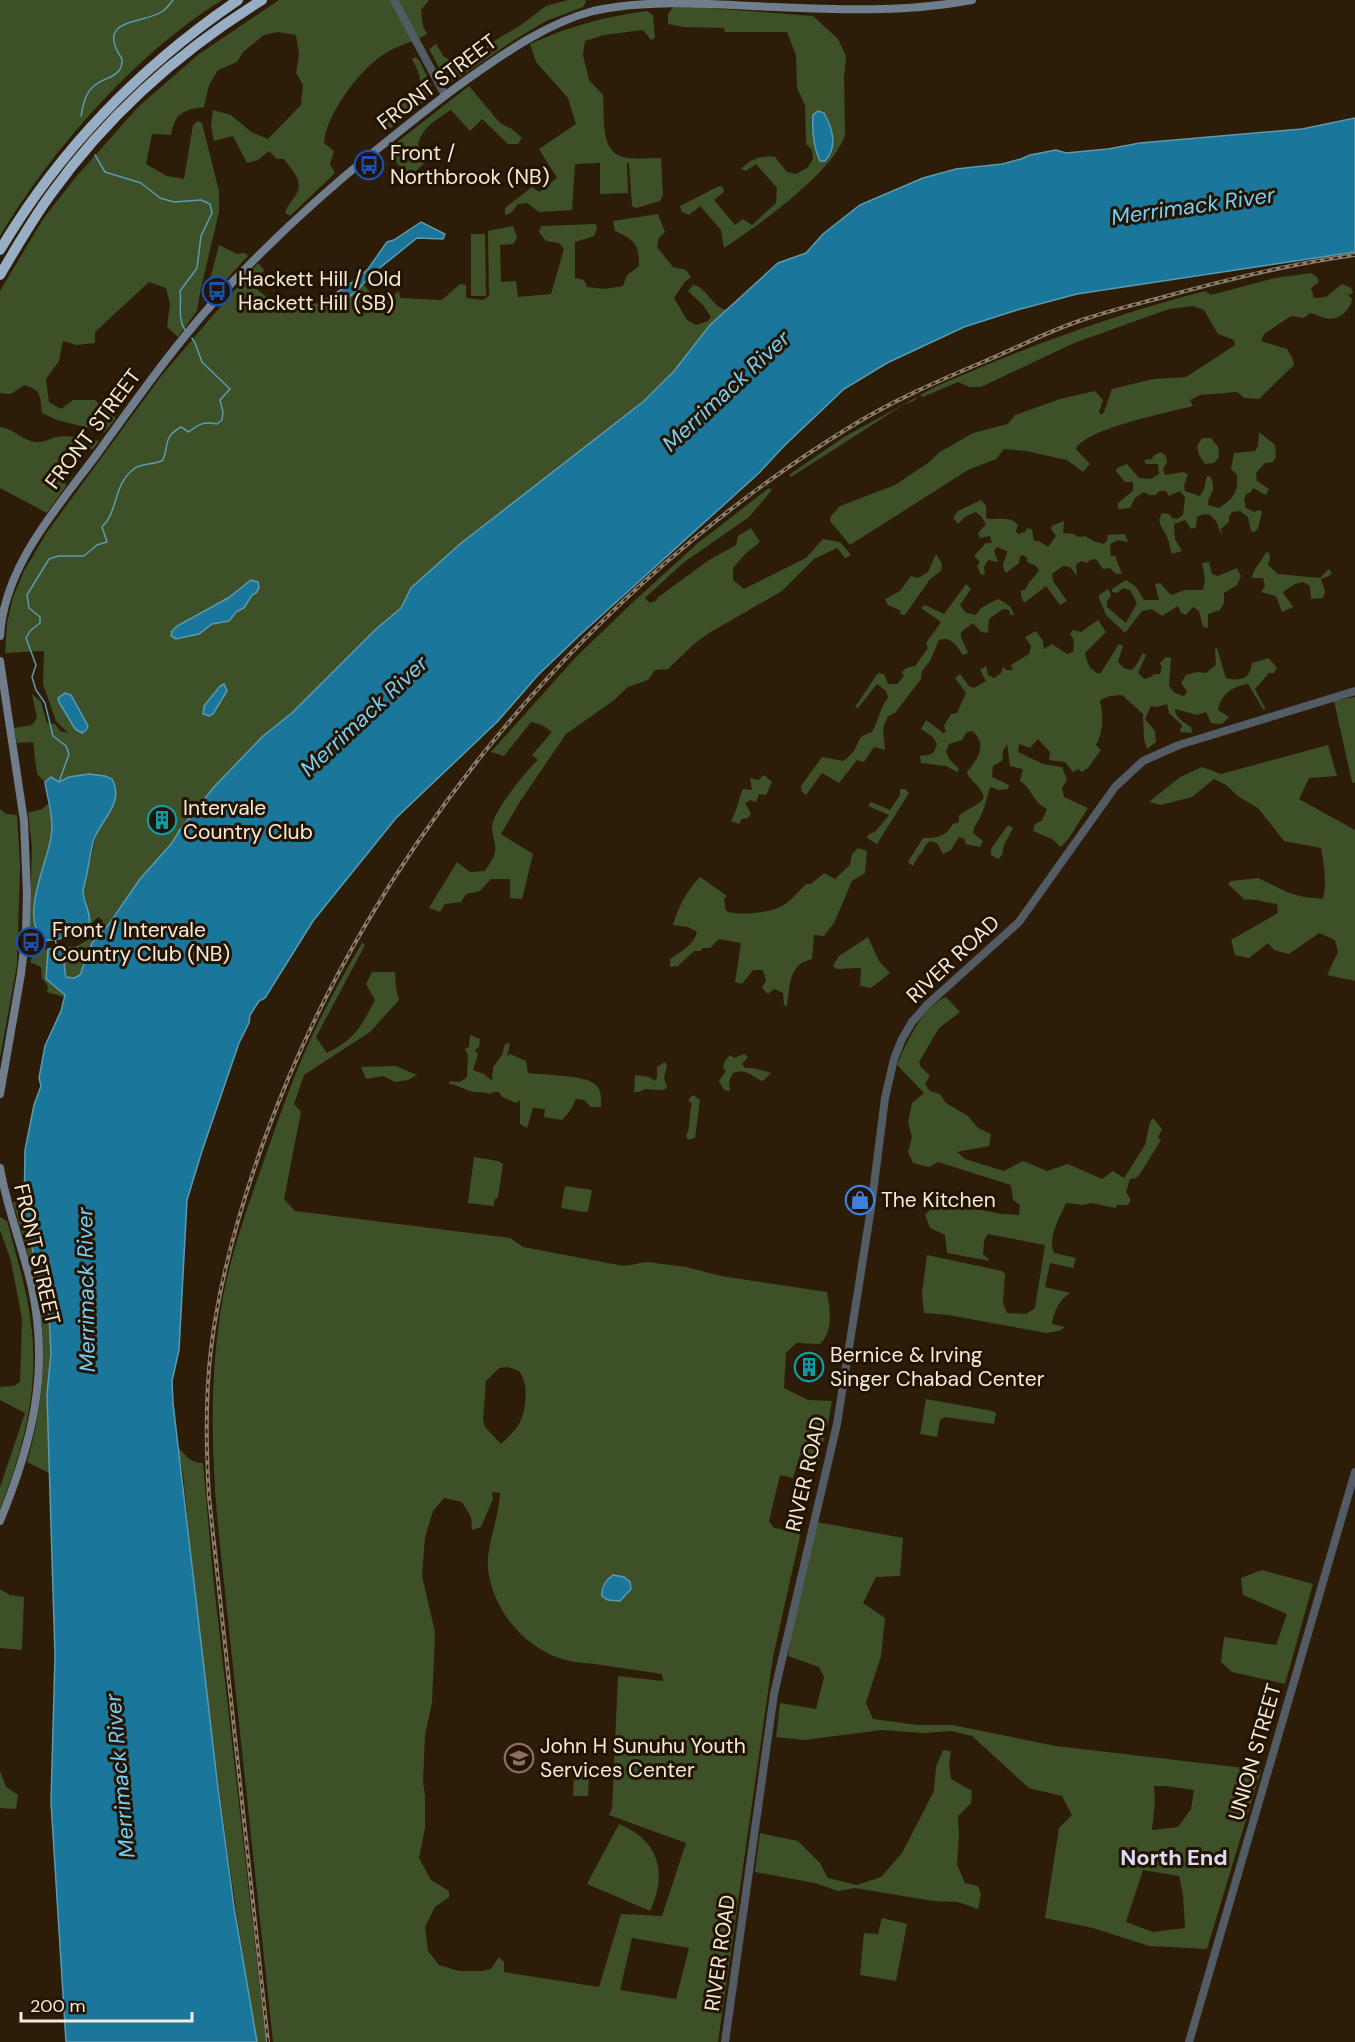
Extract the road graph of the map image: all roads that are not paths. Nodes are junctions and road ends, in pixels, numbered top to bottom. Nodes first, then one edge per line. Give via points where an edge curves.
1 (238, 0) edge
2 (262, 0) edge
3 (394, 0) edge
4 (972, 0) edge
5 (445, 95) junction
6 (0, 250) edge
7 (0, 275) edge
8 (0, 636) edge
9 (0, 661) edge
10 (1355, 691) edge
11 (0, 1094) edge
12 (0, 1168) edge
13 (1355, 1472) edge
14 (0, 1521) edge
15 (725, 2042) edge
16 (1189, 2042) edge

1 - 6 highway via 164,55 97,120 38,191
2 - 7 highway via 188,52 112,120 52,192
3 - 5 street
4 - 5 main road, FRONT STREET via 892,10 659,2 592,12 525,40
5 - 8 main road, FRONT STREET via 306,209 211,305 42,529 12,582
9 - 11 main road via 24,821 27,894 21,974
10 - 15 street, RIVER ROAD via 1179,745 1136,766 1109,794 1019,922 928,1004 902,1039 885,1098 837,1424 774,1694
12 - 14 main road, FRONT STREET via 32,1289 39,1369 30,1436
13 - 16 street, UNION STREET

